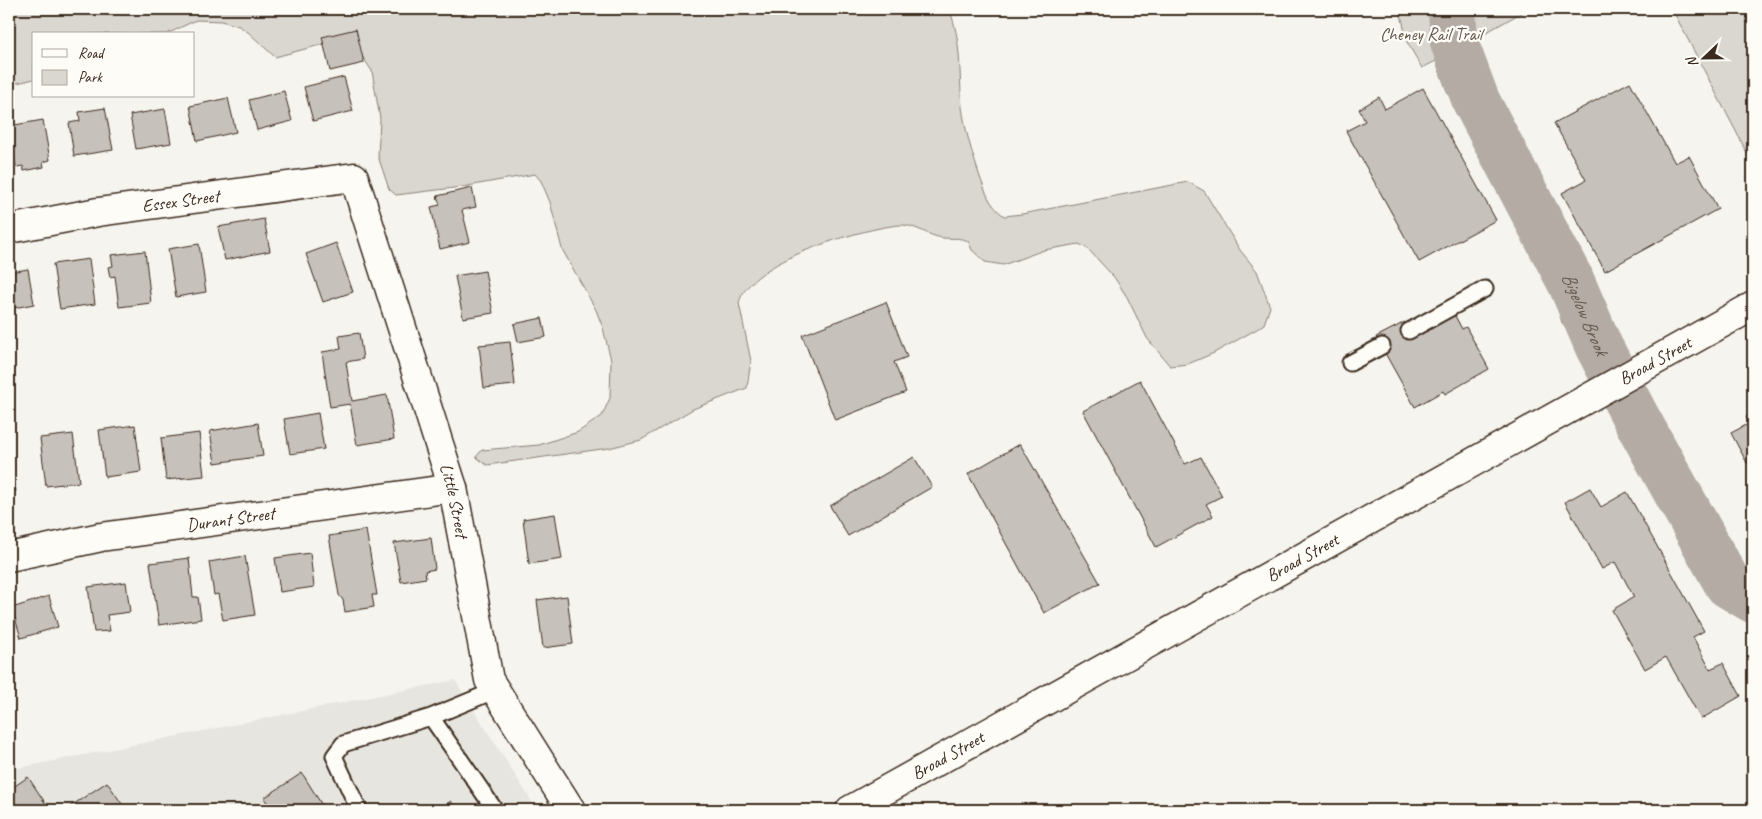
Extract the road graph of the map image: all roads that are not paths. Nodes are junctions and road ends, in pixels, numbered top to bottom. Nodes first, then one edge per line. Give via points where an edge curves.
1 (354, 177) joint
2 (9, 229) edge
3 (1485, 289) dead end
4 (1753, 306) edge
5 (1409, 331) dead end
6 (1382, 346) dead end
7 (1350, 363) dead end
8 (453, 488) junction
9 (9, 557) edge
10 (496, 690) junction
11 (430, 717) junction
12 (359, 810) edge
13 (495, 810) edge
14 (571, 810) edge
15 (850, 810) edge

1 - 2 street, Essex Street via 98,212
1 - 8 street, Little Street
3 - 5 lane
4 - 15 street, Broad Street
6 - 7 lane
8 - 9 street, Durant Street via 101,537
8 - 10 street, Little Street via 489,680
10 - 11 lane
10 - 14 street, Little Street
11 - 12 lane via 343,744 334,756
11 - 13 lane

